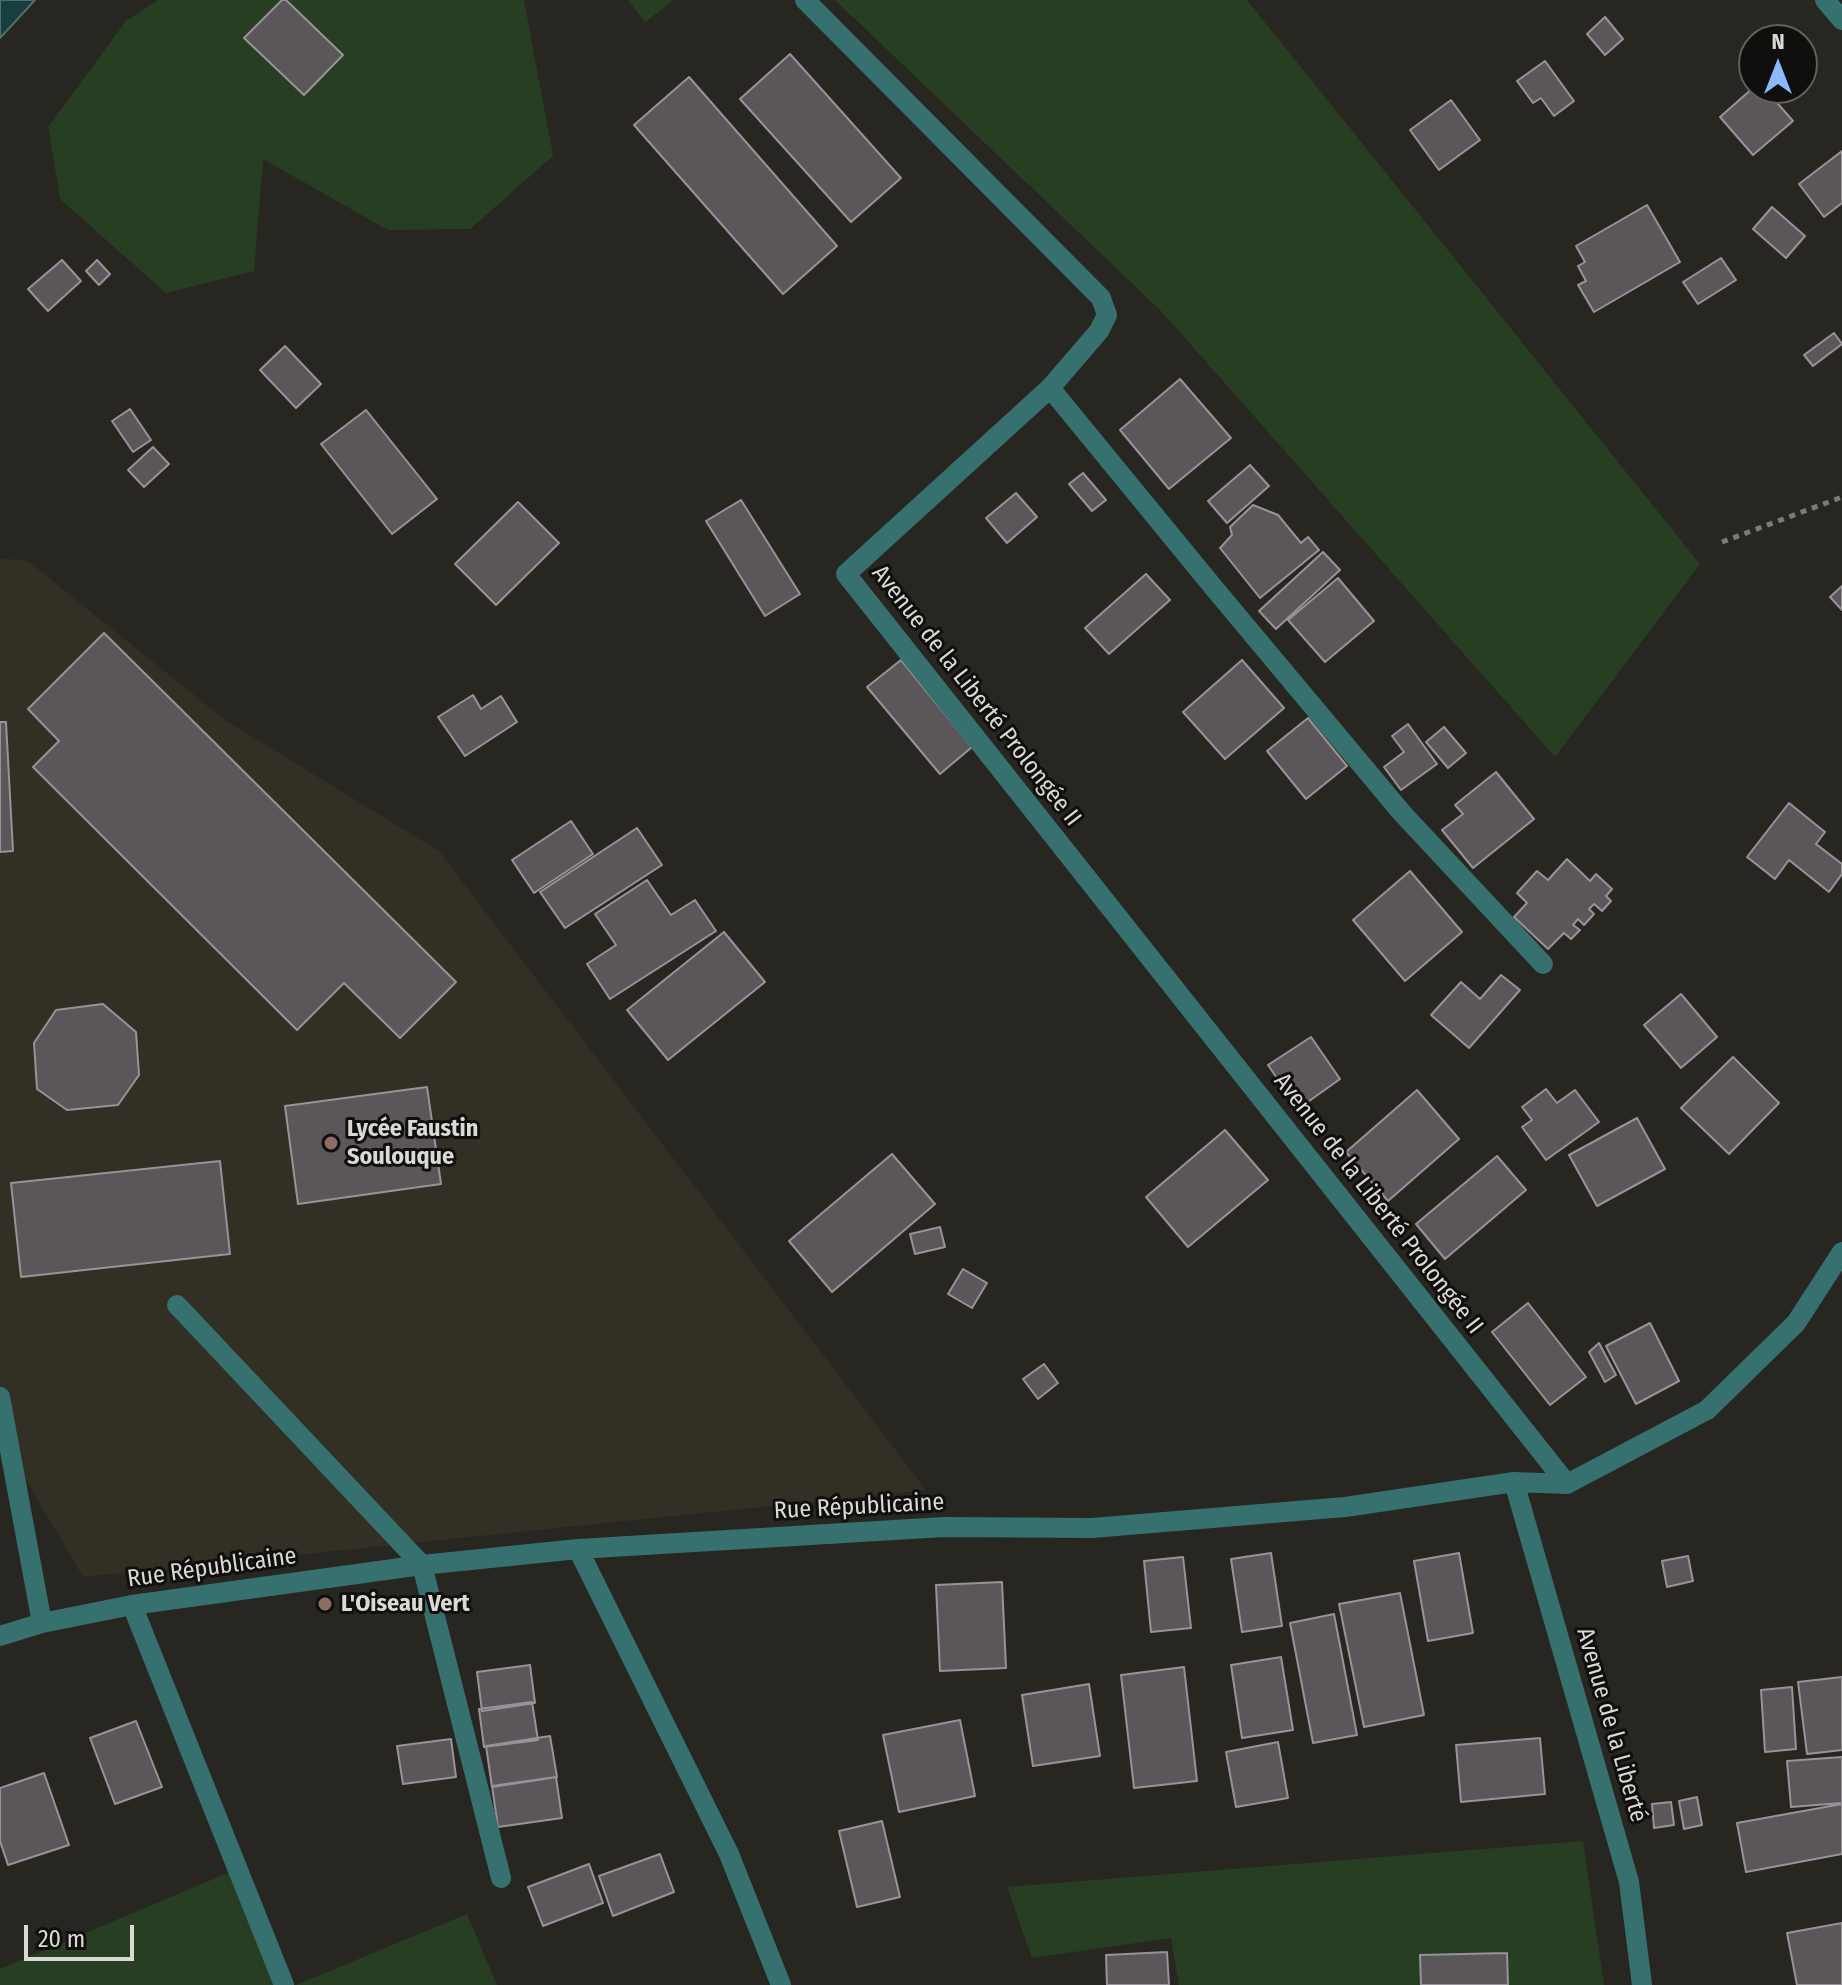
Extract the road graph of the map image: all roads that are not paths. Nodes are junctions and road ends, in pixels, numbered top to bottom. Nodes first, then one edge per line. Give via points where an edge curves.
1 (805, 0) edge
2 (1825, 0) edge
3 (1842, 20) edge
4 (1050, 388) junction
5 (1543, 964) dead end
6 (1842, 1252) edge
7 (177, 1305) dead end
8 (0, 1397) edge
9 (1514, 1482) junction
10 (1567, 1484) junction
11 (578, 1549) junction
12 (422, 1565) junction
13 (132, 1605) junction
14 (42, 1623) junction
15 (0, 1636) edge
16 (501, 1878) dead end
17 (284, 1985) edge
18 (781, 1985) edge
19 (1642, 1985) edge

1 - 4 street, Avenue de la Liberté Prolongée II via 1101,298 1107,315 1099,331
2 - 3 street
4 - 5 street via 1402,813
4 - 10 street, Avenue de la Liberté Prolongée II via 846,574
6 - 10 street via 1796,1323 1707,1410
7 - 12 street
8 - 14 street
9 - 10 street, Rue Républicaine
9 - 11 street, Rue Républicaine via 1345,1507 1092,1528 944,1527
9 - 19 street, Avenue de la Liberté via 1629,1882
11 - 12 street, Rue Républicaine
11 - 18 street via 729,1854
12 - 13 street, Rue Républicaine
12 - 16 street
13 - 14 street, Rue Républicaine
13 - 17 street
14 - 15 street, Rue Républicaine

